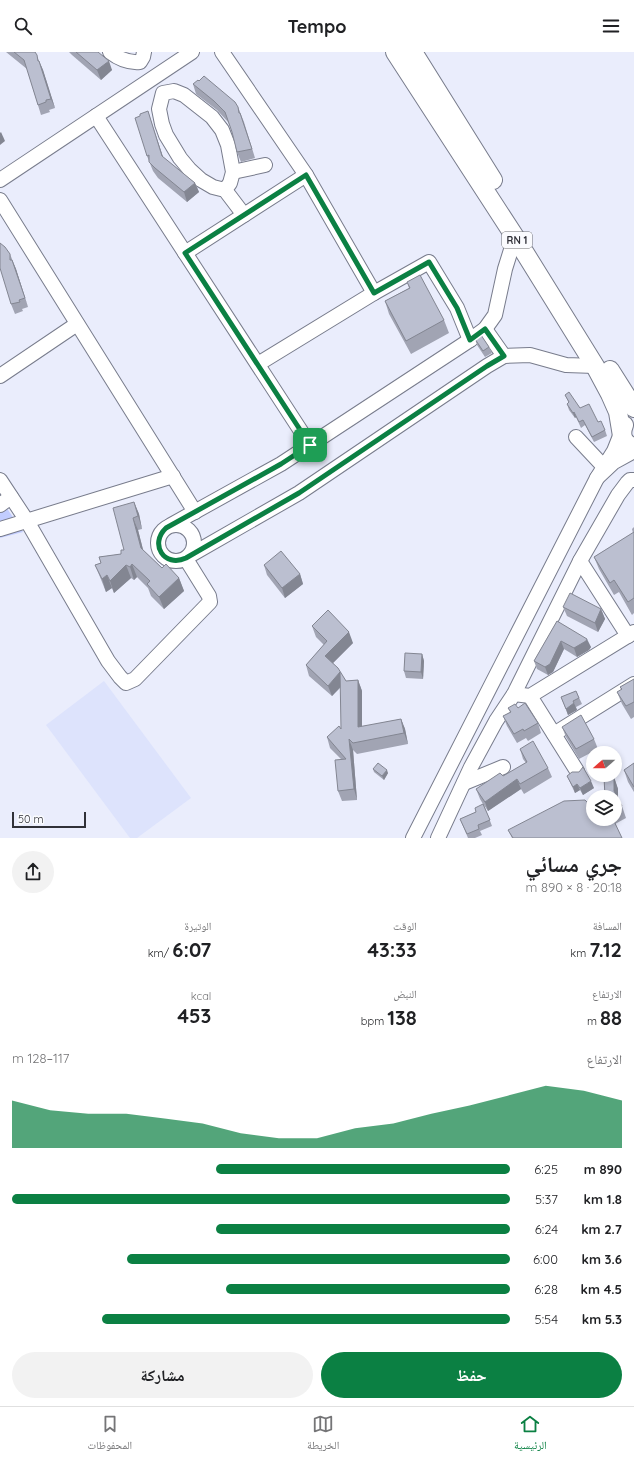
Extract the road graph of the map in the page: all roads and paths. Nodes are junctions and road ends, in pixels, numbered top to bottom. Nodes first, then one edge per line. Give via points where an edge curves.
1 (110, 52) edge
2 (192, 52) edge
3 (222, 52) edge
4 (395, 52) edge
5 (413, 52) edge
6 (142, 57) edge
7 (152, 78) junction
8 (163, 93) junction
9 (96, 116) junction
10 (265, 164) dead end
11 (233, 172) junction
12 (306, 175) junction
13 (0, 180) edge
14 (225, 190) junction
15 (0, 200) edge
16 (244, 215) junction
17 (515, 237) junction
18 (185, 253) junction
19 (374, 293) junction
20 (77, 324) junction
21 (485, 329) junction
22 (470, 340) junction
23 (504, 356) junction
24 (258, 364) junction
25 (596, 366) junction
26 (0, 376) edge
27 (634, 408) edge
28 (576, 437) dead end
29 (629, 439) edge
30 (310, 445) junction
31 (603, 471) junction
32 (173, 476) junction
33 (0, 480) edge
34 (634, 480) edge
35 (6, 501) edge
36 (196, 512) junction
37 (27, 521) junction
38 (171, 525) junction
39 (0, 529) edge
40 (187, 557) junction
41 (580, 561) junction
42 (631, 634) edge
43 (634, 684) edge
44 (514, 694) junction
45 (530, 696) junction
46 (554, 734) junction
47 (503, 767) dead end
48 (577, 771) edge
49 (464, 783) junction
50 (413, 838) edge
51 (438, 838) edge

1 - 6 street via 131,62
2 - 7 street
3 - 12 street
4 - 17 main road, RN 1
5 - 27 main road, RN 1
6 - 7 street
7 - 8 street
7 - 9 street
8 - 11 street via 174,91 184,95 212,117 222,130
8 - 14 street via 159,109 162,124 176,152 201,180
9 - 13 street
9 - 18 street
10 - 11 street
11 - 14 street
12 - 16 street
12 - 19 street
14 - 16 street
15 - 20 street
16 - 18 street
17 - 21 street via 494,315
17 - 25 main road, RN 1
18 - 24 street
19 - 22 street via 429,262 457,308
19 - 24 street
20 - 26 street
20 - 32 street
21 - 22 street
21 - 23 street
22 - 30 street
23 - 25 street via 530,355 566,365
23 - 40 street via 299,493
24 - 30 street
25 - 29 main road, RN 1
28 - 31 street
29 - 31 street via 614,451
29 - 31 street via 620,458
30 - 36 street
31 - 50 street
32 - 36 street
32 - 37 street
33 - 35 street
34 - 41 street via 630,480 618,495
35 - 37 street
36 - 38 street
37 - 39 street
37 - 40 street via 108,661 126,683 135,679 210,602
38 - 40 street via 183,526 192,534 194,546
38 - 40 street via 159,537 159,548 170,560 176,561
41 - 42 street
41 - 44 street
42 - 45 street
43 - 46 street
44 - 45 street
44 - 49 street via 496,721
45 - 46 street
46 - 48 street
47 - 49 street
49 - 51 street

